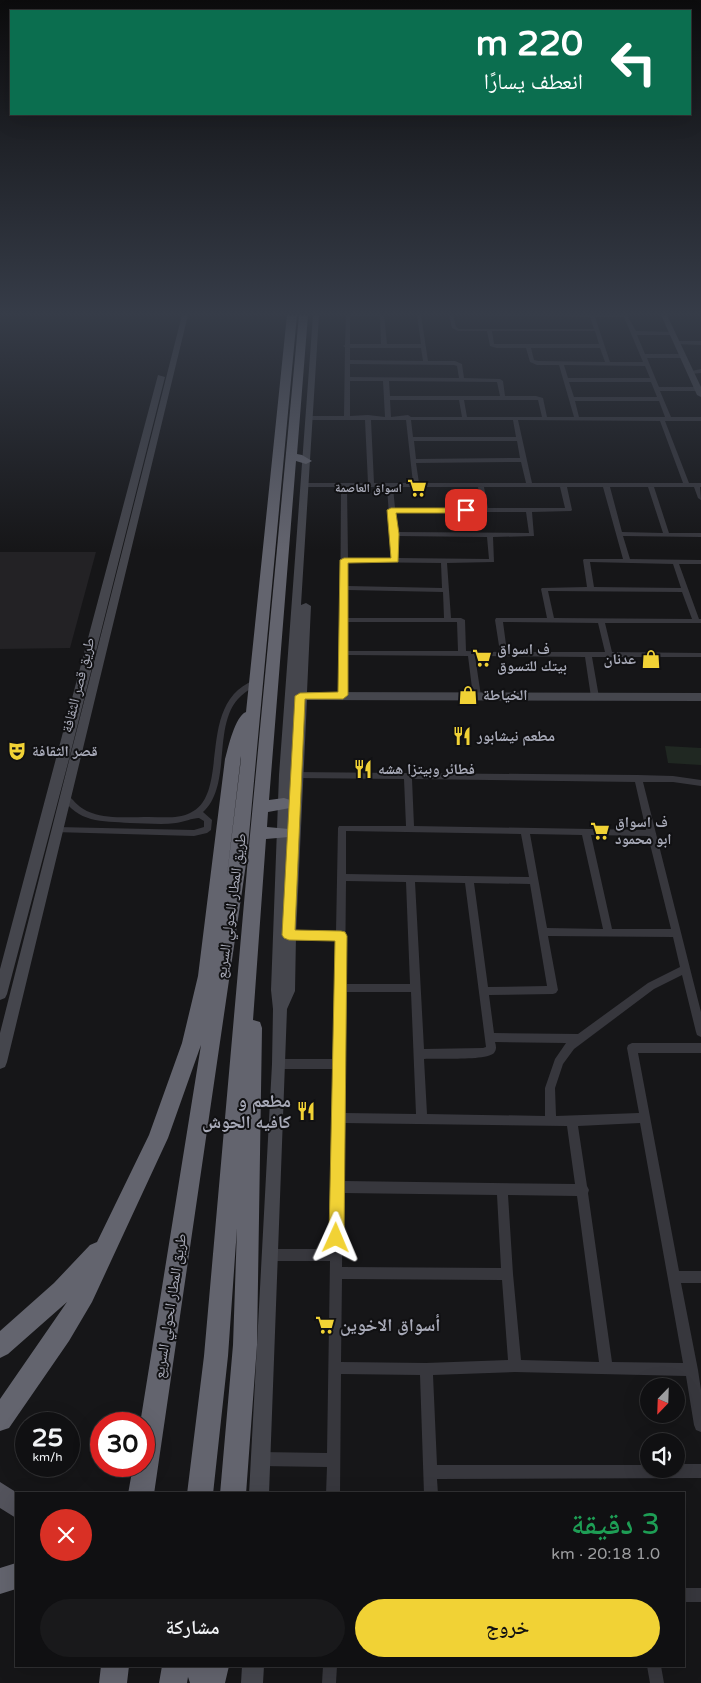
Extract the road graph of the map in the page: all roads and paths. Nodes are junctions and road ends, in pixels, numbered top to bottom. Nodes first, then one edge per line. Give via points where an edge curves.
1 (158, 394) edge
2 (164, 394) edge
3 (286, 394) edge
4 (301, 394) edge
5 (314, 394) edge
6 (315, 394) edge
7 (347, 394) edge
8 (387, 394) edge
9 (502, 394) edge
10 (570, 394) edge
11 (658, 394) edge
12 (387, 398) junction
13 (461, 398) junction
14 (503, 398) junction
15 (571, 399) junction
16 (660, 399) junction
17 (368, 417) junction
18 (388, 417) junction
19 (313, 418) junction
20 (347, 418) junction
21 (408, 418) junction
22 (515, 418) junction
23 (465, 419) junction
24 (545, 419) junction
25 (577, 419) junction
26 (662, 419) junction
27 (669, 419) junction
28 (701, 419) edge
29 (410, 439) junction
30 (519, 439) junction
31 (299, 454) junction
32 (414, 460) junction
33 (524, 460) junction
34 (309, 485) junction
35 (344, 485) junction
36 (371, 485) junction
37 (390, 485) junction
38 (416, 485) junction
39 (481, 485) junction
40 (529, 485) junction
41 (562, 485) junction
42 (606, 485) junction
43 (650, 485) junction
44 (687, 485) junction
45 (699, 486) edge
46 (701, 498) edge
47 (391, 510) junction
48 (485, 510) junction
49 (529, 510) junction
50 (394, 534) junction
51 (620, 534) junction
52 (490, 535) junction
53 (667, 535) junction
54 (701, 535) edge
55 (344, 560) junction
56 (395, 560) junction
57 (444, 561) junction
58 (627, 561) junction
59 (675, 561) junction
60 (701, 562) edge
61 (272, 584) junction
62 (344, 588) junction
63 (591, 589) junction
64 (445, 590) junction
65 (685, 590) junction
66 (271, 603) junction
67 (105, 617) junction
68 (344, 620) junction
69 (448, 620) junction
70 (551, 620) junction
71 (601, 620) junction
72 (698, 621) edge
73 (342, 654) junction
74 (462, 654) junction
75 (471, 654) junction
76 (504, 654) junction
77 (588, 654) junction
78 (609, 654) junction
79 (701, 655) edge
80 (255, 683) junction
81 (343, 695) junction
82 (296, 696) junction
83 (477, 696) junction
84 (595, 696) junction
85 (701, 697) edge
86 (253, 708) junction
87 (285, 775) junction
88 (297, 776) junction
89 (408, 776) junction
90 (638, 778) junction
91 (701, 783) edge
92 (66, 796) junction
93 (260, 803) junction
94 (284, 804) junction
95 (195, 815) junction
96 (410, 828) junction
97 (57, 830) junction
98 (525, 830) junction
99 (586, 832) junction
100 (283, 833) junction
101 (650, 833) junction
102 (258, 835) junction
103 (342, 877) junction
104 (410, 878) junction
105 (469, 880) junction
106 (534, 881) junction
107 (250, 929) junction
108 (544, 932) junction
109 (608, 932) junction
110 (676, 933) junction
111 (289, 935) junction
112 (341, 936) junction
113 (685, 969) junction
114 (340, 988) junction
115 (416, 988) junction
116 (485, 991) junction
117 (0, 994) edge
118 (280, 1009) junction
119 (701, 1032) edge
120 (490, 1037) junction
121 (580, 1039) junction
122 (701, 1048) edge
123 (419, 1054) junction
124 (0, 1062) edge
125 (279, 1064) junction
126 (339, 1064) junction
127 (338, 1118) junction
128 (645, 1118) junction
129 (422, 1119) junction
130 (551, 1120) junction
131 (572, 1121) junction
132 (337, 1187) junction
133 (502, 1188) junction
134 (583, 1190) junction
135 (112, 1234) junction
136 (336, 1255) junction
137 (270, 1256) junction
138 (336, 1273) junction
139 (507, 1274) junction
140 (675, 1277) junction
141 (701, 1277) edge
142 (0, 1346) edge
143 (515, 1366) junction
144 (606, 1367) junction
145 (335, 1368) junction
146 (426, 1369) junction
147 (692, 1370) junction
148 (0, 1419) edge
149 (701, 1425) edge
150 (260, 1459) junction
151 (333, 1460) junction
152 (701, 1471) edge
153 (430, 1472) junction
154 (141, 1492) edge
155 (200, 1492) edge
156 (233, 1492) edge
157 (259, 1492) edge
158 (333, 1492) edge
159 (431, 1492) edge
160 (0, 1494) edge
161 (15, 1505) edge
162 (15, 1576) edge
163 (0, 1581) edge
164 (701, 1595) edge
165 (685, 1596) edge
166 (115, 1667) edge
167 (215, 1667) edge
168 (253, 1667) edge
169 (330, 1667) edge
170 (654, 1667) edge
171 (180, 1675) edge
172 (113, 1683) edge
173 (204, 1683) edge
174 (211, 1683) edge
175 (252, 1683) edge
176 (329, 1683) edge
177 (657, 1683) edge

1 - 67 street, طريق قصر الثقافة
2 - 67 street, طريق قصر الثقافة
3 - 61 highway, طريق المطار الحولي السريع
4 - 31 highway, طريق المطار الحولي السريع
5 - 19 street
6 - 19 street
7 - 20 street
8 - 12 street
9 - 14 street
10 - 15 street
11 - 16 street
12 - 13 street
12 - 18 street
13 - 14 street
13 - 23 street
14 - 24 street via 539,398
15 - 16 street
15 - 25 street
16 - 27 street
17 - 18 street
17 - 20 street
17 - 36 street
18 - 21 street
19 - 20 street
19 - 31 street
19 - 34 street
21 - 23 street
21 - 29 street
22 - 23 street
22 - 24 street
22 - 30 street
24 - 25 street
25 - 26 street
26 - 27 street
26 - 44 street
27 - 28 street
29 - 30 street
29 - 32 street
30 - 33 street
31 - 34 street
31 - 61 highway, طريق المطار الحولي السريع
32 - 33 street
32 - 38 street
33 - 40 street
34 - 35 street
34 - 82 street
35 - 36 street
35 - 55 street
36 - 37 street
37 - 38 street
37 - 47 street
38 - 39 street
39 - 40 street
39 - 48 street
40 - 41 street
41 - 42 street
41 - 49 street via 568,510
42 - 43 street
42 - 51 street
43 - 44 street
43 - 53 street
44 - 45 street
45 - 46 street
47 - 48 street
47 - 50 street
48 - 49 street
49 - 52 street via 532,535
50 - 52 street
50 - 56 street
51 - 53 street
51 - 58 street
52 - 57 street via 492,561
53 - 54 street
55 - 56 street
55 - 62 street
56 - 57 street
57 - 64 street
58 - 59 street
58 - 63 street via 586,560
59 - 60 street
59 - 65 street
61 - 66 highway, طريق المطار الحولي السريع
62 - 64 street
62 - 68 street
63 - 65 street
63 - 70 street via 544,589
64 - 69 street
65 - 72 street
66 - 80 highway, طريق المطار الحولي السريع
66 - 93 highway, طريق المطار الحولي السريع
67 - 92 street, طريق قصر الثقافة
67 - 117 street, طريق قصر الثقافة
68 - 69 street
68 - 73 street
69 - 74 street via 461,620
70 - 71 street
70 - 76 street via 499,620
71 - 72 street
71 - 78 street
73 - 74 street
73 - 81 street
74 - 75 street
75 - 76 street
75 - 83 street
76 - 77 street
77 - 78 street
77 - 84 street
78 - 79 street
80 - 86 highway, طريق المطار الحولي السريع
80 - 95 street via 231,702 220,736 210,800
81 - 82 street
81 - 83 street
82 - 87 street
82 - 88 street
83 - 84 street
84 - 85 street
86 - 135 highway via 241,730 233,759 207,976 195,1036 147,1166
86 - 154 highway, طريق المطار الحولي السريع via 239,857
87 - 88 street
87 - 94 street
88 - 89 street
88 - 111 street
89 - 90 street
89 - 96 street
90 - 91 street
90 - 101 street
92 - 95 street via 81,812 99,819 179,819
92 - 97 street, طريق قصر الثقافة
93 - 94 highway via 270,807
93 - 102 highway, طريق المطار الحولي السريع
94 - 100 street
95 - 97 street via 208,820 208,828 194,833
96 - 98 street
96 - 103 street via 342,828
97 - 124 street, طريق قصر الثقافة
98 - 99 street
98 - 106 street
99 - 101 street
99 - 109 street
100 - 102 highway
100 - 118 street
101 - 110 street
102 - 107 highway, طريق المطار الحولي السريع
103 - 104 street
103 - 112 street
104 - 105 street
104 - 115 street
105 - 106 street
105 - 116 street
106 - 108 street
107 - 155 highway, طريق المطار الحولي السريع via 216,1356
107 - 156 highway via 255,959 245,1345
108 - 109 street
108 - 116 street via 553,990
109 - 110 street
110 - 113 street
111 - 112 street
111 - 118 street via 288,991
112 - 114 street
113 - 119 street
113 - 121 street via 651,986
114 - 115 street
114 - 126 street
115 - 123 street
116 - 120 street
118 - 125 street
120 - 121 street
120 - 123 street via 491,1049 485,1053
121 - 130 street via 570,1046 559,1062 550,1088
122 - 128 street via 632,1048
123 - 129 street
125 - 126 street
125 - 137 street
126 - 127 street
127 - 129 street
127 - 132 street
128 - 131 street
128 - 140 street
129 - 130 street
130 - 131 street
131 - 134 street
132 - 133 street
132 - 136 street
133 - 134 street
133 - 139 street
134 - 144 street
135 - 142 highway via 93,1261
135 - 148 highway via 96,1271 61,1333
136 - 137 street
136 - 138 street
137 - 150 street
138 - 139 street
138 - 145 street
139 - 143 street
140 - 141 street
140 - 147 street
143 - 144 street
143 - 146 street
144 - 147 street
145 - 146 street
145 - 151 street
146 - 153 street
147 - 149 street
150 - 151 street
150 - 157 street
151 - 158 street
152 - 153 street
153 - 159 street
160 - 161 main road
162 - 163 highway
164 - 165 street
166 - 172 highway
167 - 174 highway
168 - 175 street
169 - 176 street
170 - 177 street
171 - 173 highway

